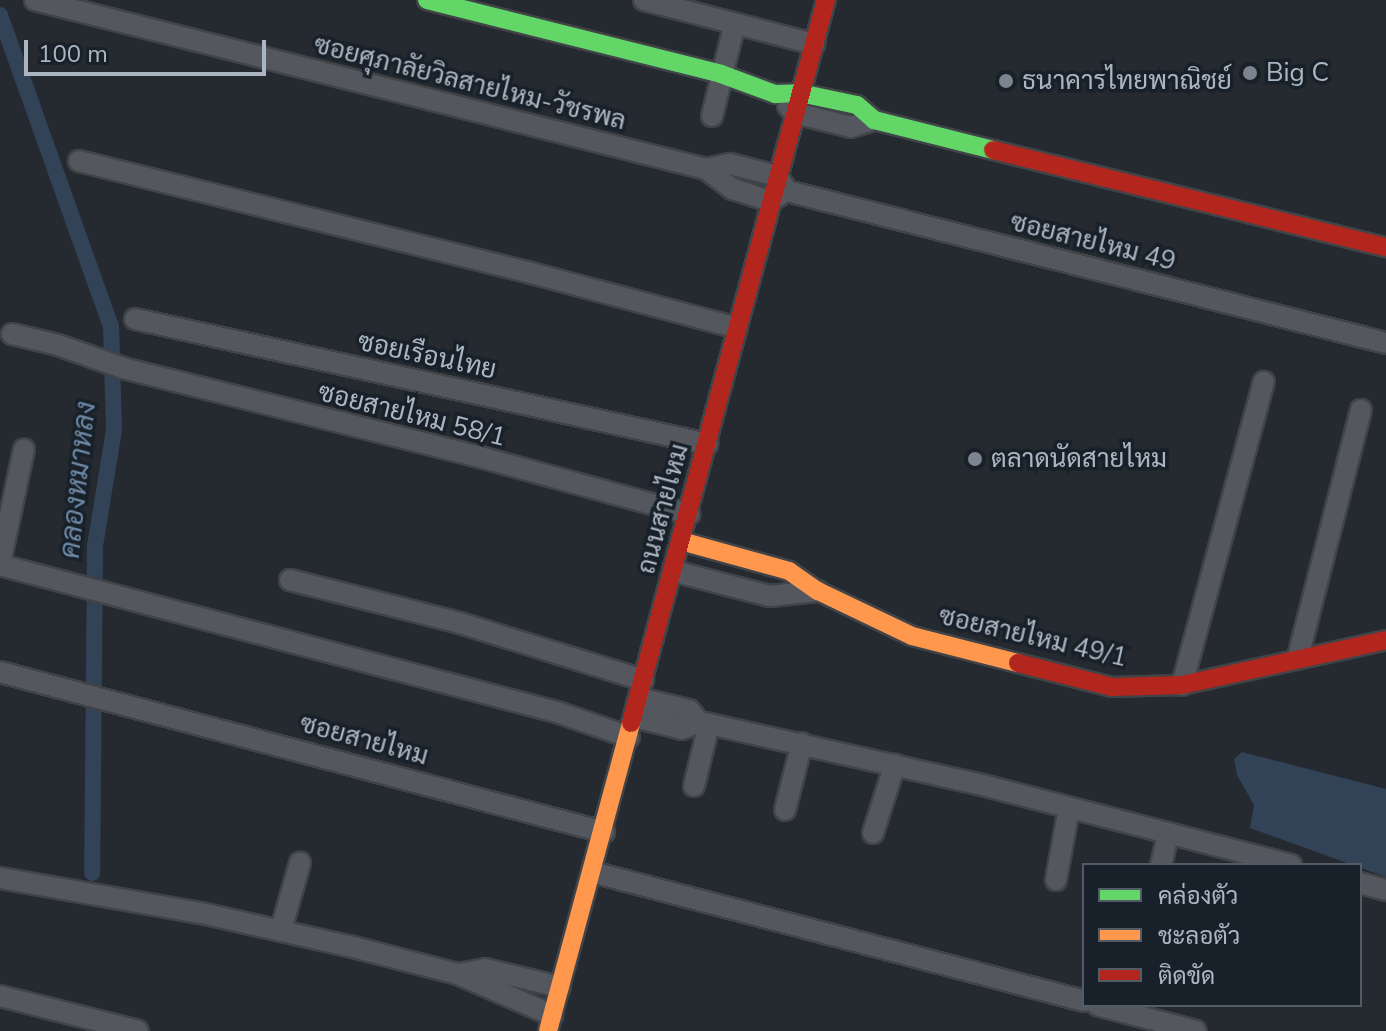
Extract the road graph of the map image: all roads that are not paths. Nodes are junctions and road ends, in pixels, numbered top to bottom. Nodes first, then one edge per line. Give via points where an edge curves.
1 (35, 0) edge
2 (427, 0) edge
3 (644, 0) edge
4 (826, 0) edge
5 (733, 31) dead end
6 (814, 44) junction
7 (721, 74) junction
8 (800, 93) junction
9 (775, 94) junction
10 (795, 113) junction
11 (712, 116) dead end
12 (874, 120) junction
13 (79, 161) dead end
14 (778, 189) junction
15 (1386, 247) edge
16 (135, 319) dead end
17 (737, 328) junction
18 (12, 334) dead end
19 (1386, 343) edge
20 (1264, 382) dead end
21 (1361, 410) dead end
22 (708, 444) junction
23 (24, 449) dead end
24 (685, 528) junction
25 (755, 561) junction
26 (0, 564) edge
27 (673, 571) junction
28 (290, 580) dead end
29 (748, 588) junction
30 (818, 591) junction
31 (1386, 640) edge
32 (1298, 657) junction
33 (0, 672) edge
34 (1182, 685) junction
35 (636, 708) junction
36 (704, 723) junction
37 (802, 743) junction
38 (895, 764) junction
39 (694, 786) dead end
40 (1069, 808) junction
41 (785, 810) dead end
42 (604, 832) junction
43 (873, 833) dead end
44 (1168, 834) junction
45 (1250, 860) edge
46 (300, 863) dead end
47 (1161, 863) edge
48 (1275, 863) edge
49 (592, 872) junction
50 (0, 878) edge
51 (1056, 880) dead end
52 (1362, 884) edge
53 (1386, 890) edge
54 (281, 930) junction
55 (458, 974) junction
56 (560, 987) junction
57 (0, 996) edge
58 (1082, 1000) edge
59 (1105, 1007) edge
60 (550, 1023) edge
61 (138, 1031) edge
62 (1196, 1031) edge

1 - 14 street, ซอยศุภาลัยวิลสายไหม-วัชรพล via 706,169 730,164
2 - 7 street
3 - 6 street
4 - 6 street, ถนนสายไหม
5 - 7 street
6 - 8 street, ถนนสายไหม
7 - 9 street
7 - 11 street
8 - 9 street
8 - 10 street, ถนนสายไหม
8 - 12 street via 857,105
9 - 10 street
10 - 12 street via 851,127
10 - 14 street, ถนนสายไหม
12 - 15 street
13 - 17 street
14 - 17 street, ถนนสายไหม
14 - 19 street, ซอยสายไหม 49
16 - 22 street, ซอยเรือนไทย
17 - 22 street, ถนนสายไหม
18 - 24 street, ซอยสายไหม 58/1 via 122,373 480,457
20 - 34 street
21 - 32 street
22 - 24 street, ถนนสายไหม
23 - 26 street
24 - 25 street, ซอยสายไหม 49/1
24 - 27 street, ถนนสายไหม
25 - 29 street
25 - 30 street, ซอยสายไหม 49/1 via 789,571
26 - 35 street via 560,713
27 - 29 street
27 - 35 street, ถนนสายไหม
28 - 35 street via 460,623
29 - 30 street via 770,596
30 - 34 street, ซอยสายไหม 49/1 via 912,636 1097,684
31 - 32 street, ซอยสายไหม 49/1
32 - 34 street, ซอยสายไหม 49/1
33 - 42 street, ซอยสายไหม
35 - 36 street via 689,710
35 - 42 street, ถนนสายไหม
36 - 37 street
36 - 39 street
37 - 38 street
37 - 41 street
38 - 40 street
38 - 43 street
40 - 44 street
40 - 51 street
42 - 49 street, ถนนสายไหม
44 - 45 street
44 - 47 street
45 - 48 street
46 - 54 street
49 - 56 street, ถนนสายไหม
49 - 58 street
50 - 54 street
52 - 53 street
54 - 55 street
55 - 56 street via 485,969
55 - 60 street
56 - 60 street, ถนนสายไหม
57 - 61 street
59 - 62 street

